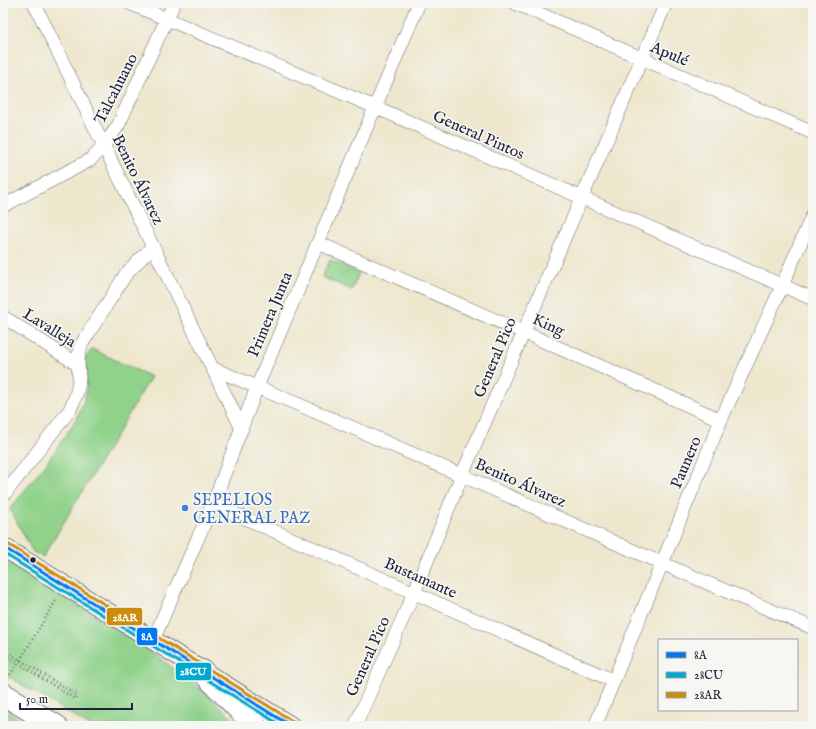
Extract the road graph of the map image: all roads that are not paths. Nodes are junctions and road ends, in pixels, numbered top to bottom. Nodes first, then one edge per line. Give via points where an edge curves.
1 (34, 3) edge
2 (130, 3) edge
3 (174, 3) edge
4 (419, 3) edge
5 (515, 3) edge
6 (666, 3) edge
7 (168, 19) junction
8 (642, 59) junction
9 (375, 107) junction
10 (813, 132) edge
11 (104, 145) junction
12 (582, 198) junction
13 (3, 206) edge
14 (813, 214) edge
15 (318, 243) junction
16 (153, 246) junction
17 (782, 286) junction
18 (813, 299) edge
19 (4, 318) dead end
20 (523, 332) junction
21 (78, 364) junction
22 (214, 369) junction
23 (257, 387) junction
24 (721, 420) junction
25 (242, 429) junction
26 (462, 474) junction
27 (3, 496) edge
28 (214, 504) junction
29 (3, 547) edge
30 (661, 564) junction
31 (414, 593) junction
32 (813, 628) edge
33 (153, 640) junction
34 (202, 671) junction
35 (614, 681) junction
36 (5, 687) edge
37 (56, 726) edge
38 (255, 726) edge
39 (291, 726) edge
40 (355, 726) edge
41 (595, 726) edge

1 - 11 street, Benito Álvarez
2 - 7 street, General Pintos
3 - 7 street, Talcahuano
4 - 9 street, Primera Junta
5 - 8 street, Apulé
6 - 8 street, General Pico
7 - 9 street, General Pintos
7 - 11 street, Talcahuano via 118,126
8 - 10 street, Apulé
8 - 12 street, General Pico
9 - 12 street, General Pintos
9 - 15 street, Primera Junta
11 - 13 street, Talcahuano via 90,160
11 - 16 street, Benito Álvarez
12 - 17 street, General Pintos
12 - 20 street, General Pico
14 - 17 street, Paunero
15 - 20 street, King
15 - 23 street, Primera Junta
16 - 21 street via 126,274 85,338 77,355
16 - 22 street, Benito Álvarez
17 - 18 street, General Pintos
17 - 24 street, Paunero
19 - 21 street, Lavalleja
20 - 24 street, King
20 - 26 street, General Pico
21 - 27 street via 76,397 70,411
22 - 23 street, Benito Álvarez
22 - 25 street, Benito Álvarez
23 - 25 street, Primera Junta
23 - 26 street, Benito Álvarez
24 - 30 street, Paunero
25 - 28 street, Primera Junta
26 - 30 street, Benito Álvarez
26 - 31 street, General Pico
28 - 31 street, Bustamante
28 - 33 street, Primera Junta
29 - 33 street
30 - 32 street, Benito Álvarez
30 - 35 street, Paunero
31 - 35 street, Bustamante
31 - 40 street, General Pico
33 - 34 street
34 - 38 highway
34 - 39 street
35 - 41 street, Paunero
36 - 37 highway

